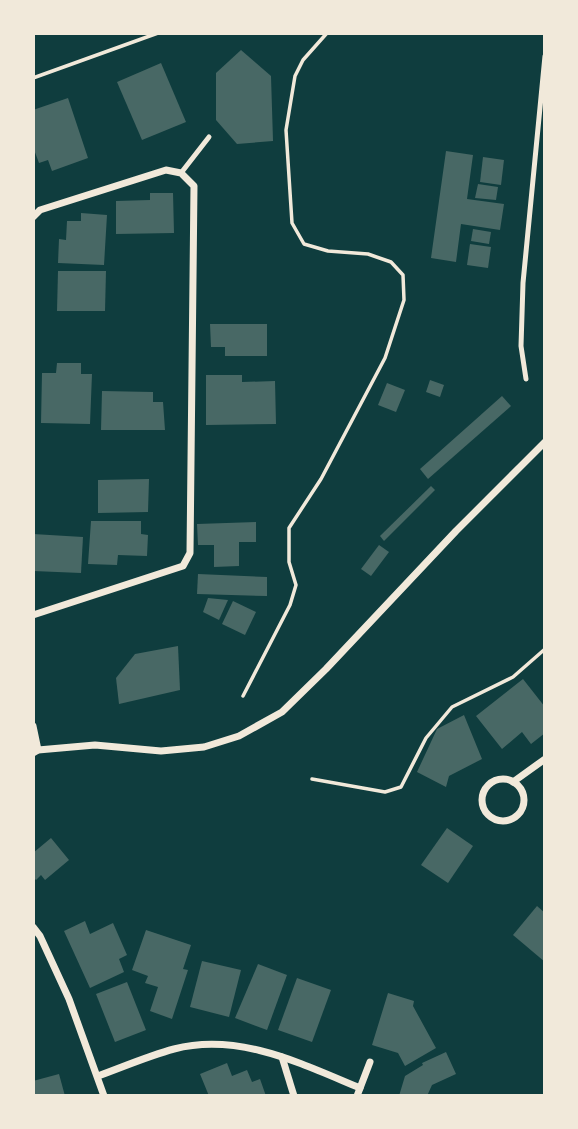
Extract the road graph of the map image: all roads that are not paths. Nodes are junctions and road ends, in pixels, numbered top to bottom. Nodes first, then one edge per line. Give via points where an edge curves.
1 (545, 56) edge
2 (209, 137) dead end
3 (181, 173) junction
4 (33, 217) edge
5 (526, 379) dead end
6 (545, 442) edge
7 (33, 615) edge
8 (33, 726) edge
9 (36, 751) edge
10 (545, 759) edge
11 (513, 782) junction
12 (33, 927) edge
13 (282, 1057) junction
14 (370, 1062) dead end
15 (98, 1076) junction
16 (359, 1092) edge
17 (104, 1096) edge
18 (294, 1096) edge

1 - 5 lane via 523,283 521,346
2 - 3 lane
3 - 4 street via 166,170 40,210
3 - 7 street via 194,186 190,553 183,566
6 - 9 street via 282,712 239,736 204,747 161,751 95,745
8 - 9 street
10 - 11 street
11 - 11 street via 500,779 488,785 482,797 488,816 508,821 519,813 524,800
12 - 15 street via 69,999
13 - 15 street via 253,1048 209,1044 175,1049
13 - 16 street
13 - 18 street
14 - 16 street
15 - 17 street

